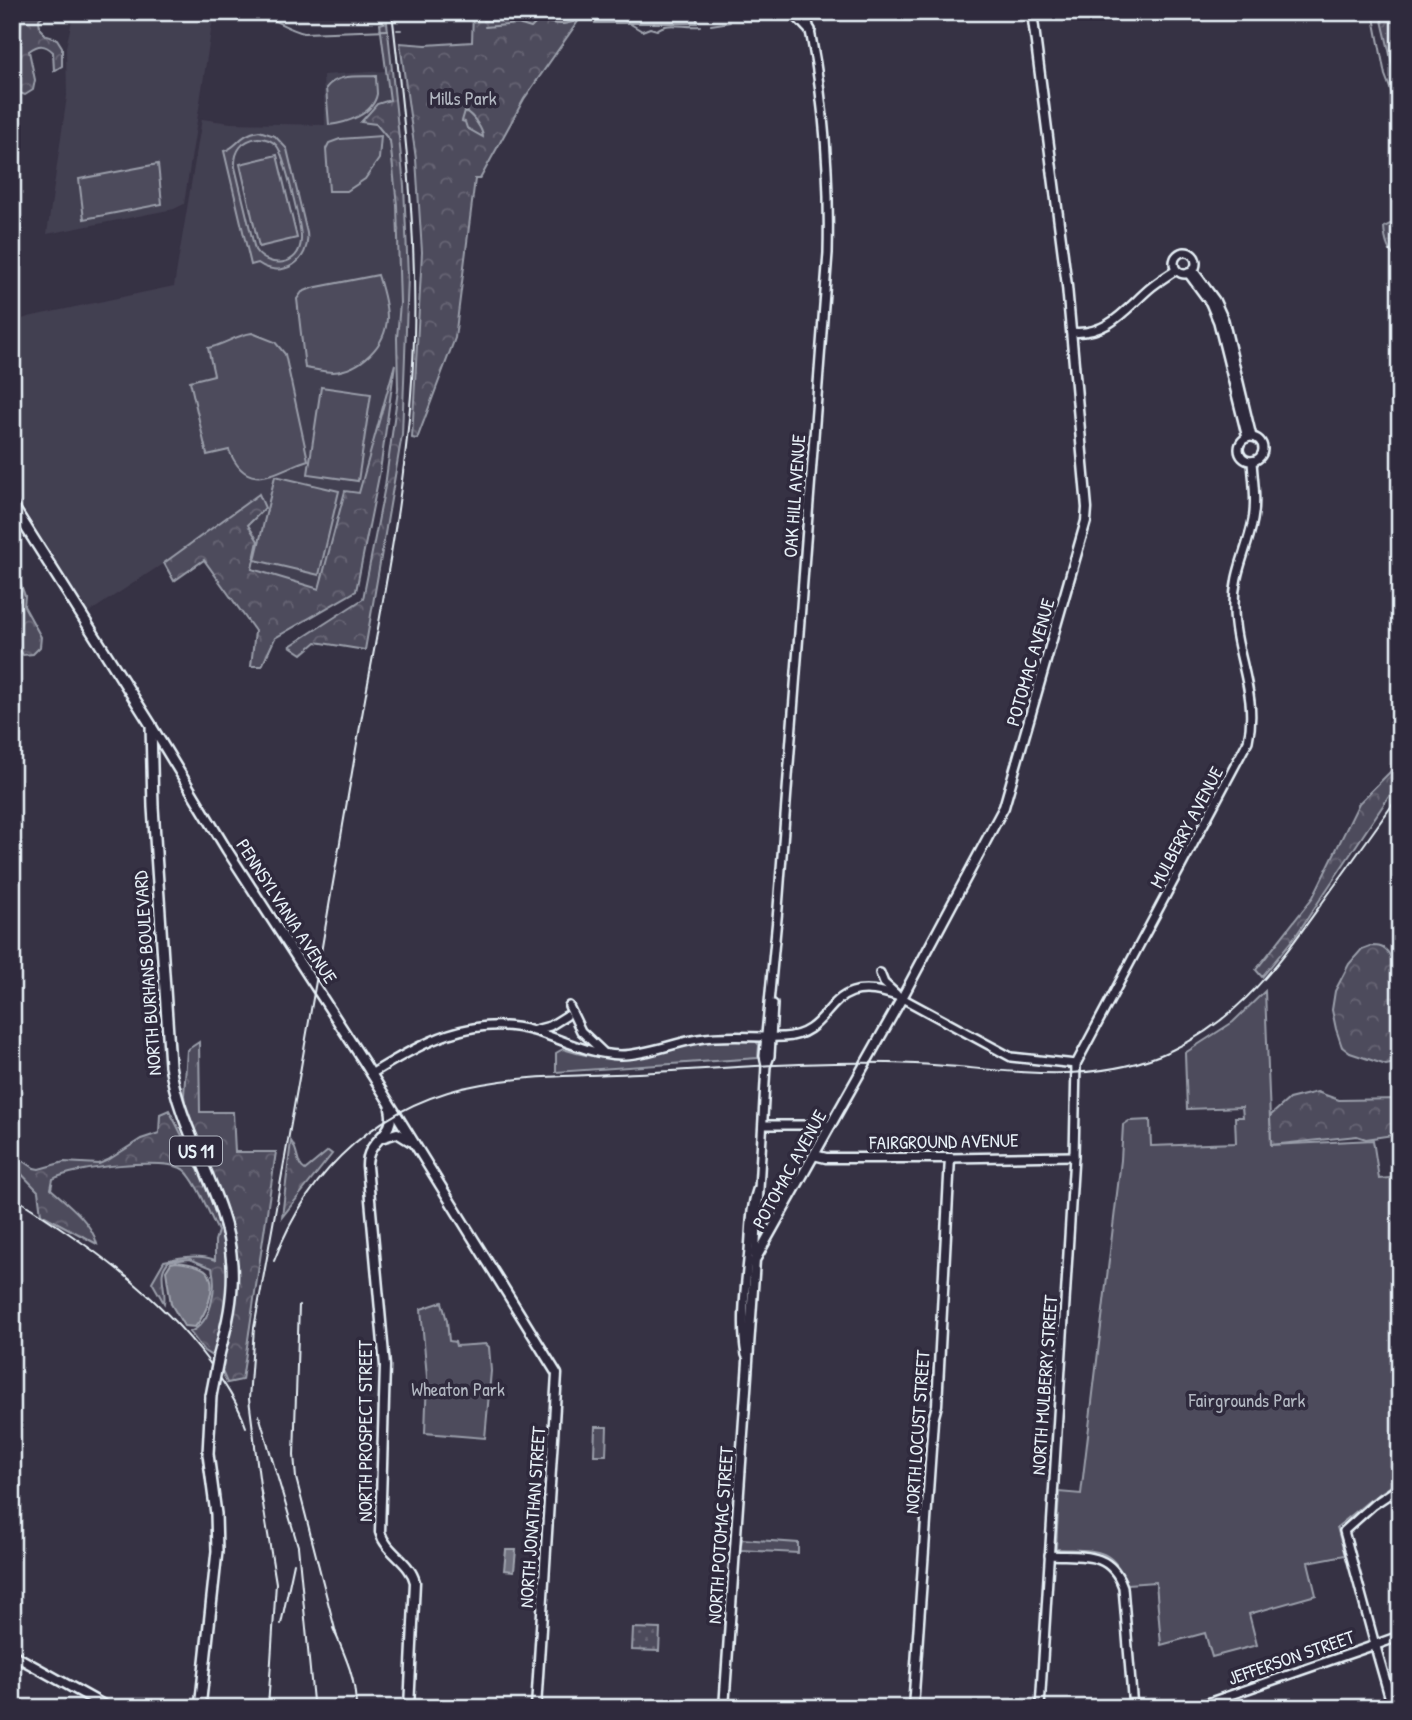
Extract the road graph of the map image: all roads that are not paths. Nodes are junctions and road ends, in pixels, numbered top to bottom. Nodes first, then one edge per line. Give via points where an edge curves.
1 (793, 12) edge
2 (806, 12) edge
3 (1032, 12) edge
4 (810, 30) junction
5 (1176, 270) junction
6 (1191, 272) junction
7 (1071, 332) junction
8 (1250, 438) junction
9 (1252, 461) junction
10 (12, 505) edge
11 (151, 725) junction
12 (880, 973) dead end
13 (902, 998) junction
14 (569, 1006) dead end
15 (566, 1016) dead end
16 (533, 1031) junction
17 (768, 1037) junction
18 (607, 1054) junction
19 (1076, 1064) junction
20 (371, 1074) junction
21 (388, 1103) junction
22 (763, 1125) junction
23 (831, 1125) junction
24 (373, 1145) junction
25 (416, 1147) junction
26 (814, 1155) junction
27 (1074, 1156) junction
28 (950, 1158) junction
29 (758, 1189) junction
30 (755, 1260) junction
31 (751, 1271) junction
32 (533, 1335) joint
33 (1400, 1487) edge
34 (1049, 1555) junction
35 (1400, 1636) edge
36 (1376, 1645) junction
37 (12, 1654) edge
38 (109, 1708) edge
39 (200, 1708) edge
40 (409, 1708) edge
41 (536, 1708) edge
42 (724, 1708) edge
43 (914, 1708) edge
44 (1040, 1708) edge
45 (1133, 1708) edge
46 (1193, 1708) edge
47 (1393, 1708) edge

1 - 4 main road
2 - 4 street, OAK HILL AVENUE
3 - 7 main road, POTOMAC AVENUE
4 - 17 street, OAK HILL AVENUE via 828,157 828,253
5 - 6 street
5 - 6 street via 1175,258 1186,252 1195,260
5 - 7 street via 1109,324
6 - 8 street via 1215,300 1224,320
7 - 13 main road, POTOMAC AVENUE via 1087,508 1084,531 1003,807
8 - 9 street via 1262,447 1260,456
8 - 9 street via 1240,443 1239,451
9 - 19 street, MULBERRY AVENUE via 1254,517 1234,588 1235,625 1252,709 1248,741
10 - 11 main road, PENNSYLVANIA AVENUE
11 - 20 main road, PENNSYLVANIA AVENUE
11 - 39 main road, NORTH BURHANS BOULEVARD / US 11, bridge via 172,1077 178,1107 225,1225 232,1265 231,1304 211,1396 208,1454 217,1542
12 - 13 street via 884,983
13 - 17 street via 878,990 858,990 837,1001 806,1031
13 - 19 street via 1011,1056
13 - 23 main road, POTOMAC AVENUE
14 - 18 street via 581,1031
15 - 16 street
16 - 18 street
16 - 20 street via 491,1024 461,1030 411,1050
17 - 18 street via 710,1037 634,1054
17 - 22 street, OAK HILL AVENUE
19 - 27 street, NORTH MULBERRY STREET
20 - 21 main road, PENNSYLVANIA AVENUE
21 - 24 main road via 390,1126
21 - 25 main road, PENNSYLVANIA AVENUE
22 - 23 street
22 - 29 street, OAK HILL AVENUE
23 - 26 main road, POTOMAC AVENUE
24 - 25 main road via 394,1133
24 - 40 main road, NORTH PROSPECT STREET via 367,1166 385,1366 379,1525 384,1541 407,1565 415,1582
25 - 32 main road, PENNSYLVANIA AVENUE
26 - 28 main road, FAIRGROUND AVENUE
26 - 30 main road, POTOMAC AVENUE
27 - 28 street, FAIRGROUND AVENUE
27 - 34 street, NORTH MULBERRY STREET
28 - 43 main road, NORTH LOCUST STREET
29 - 30 street, OAK HILL AVENUE
29 - 31 street, OAK HILL AVENUE via 752,1203
30 - 31 main road, OAK HILL AVENUE
31 - 42 main road, NORTH POTOMAC STREET
32 - 41 main road, NORTH JONATHAN STREET via 557,1374
33 - 36 street via 1344,1531
34 - 44 street, NORTH MULBERRY STREET
34 - 45 street via 1104,1560 1113,1567 1122,1587
35 - 36 main road, JEFFERSON STREET
36 - 46 street, JEFFERSON STREET
36 - 47 main road
37 - 38 main road

